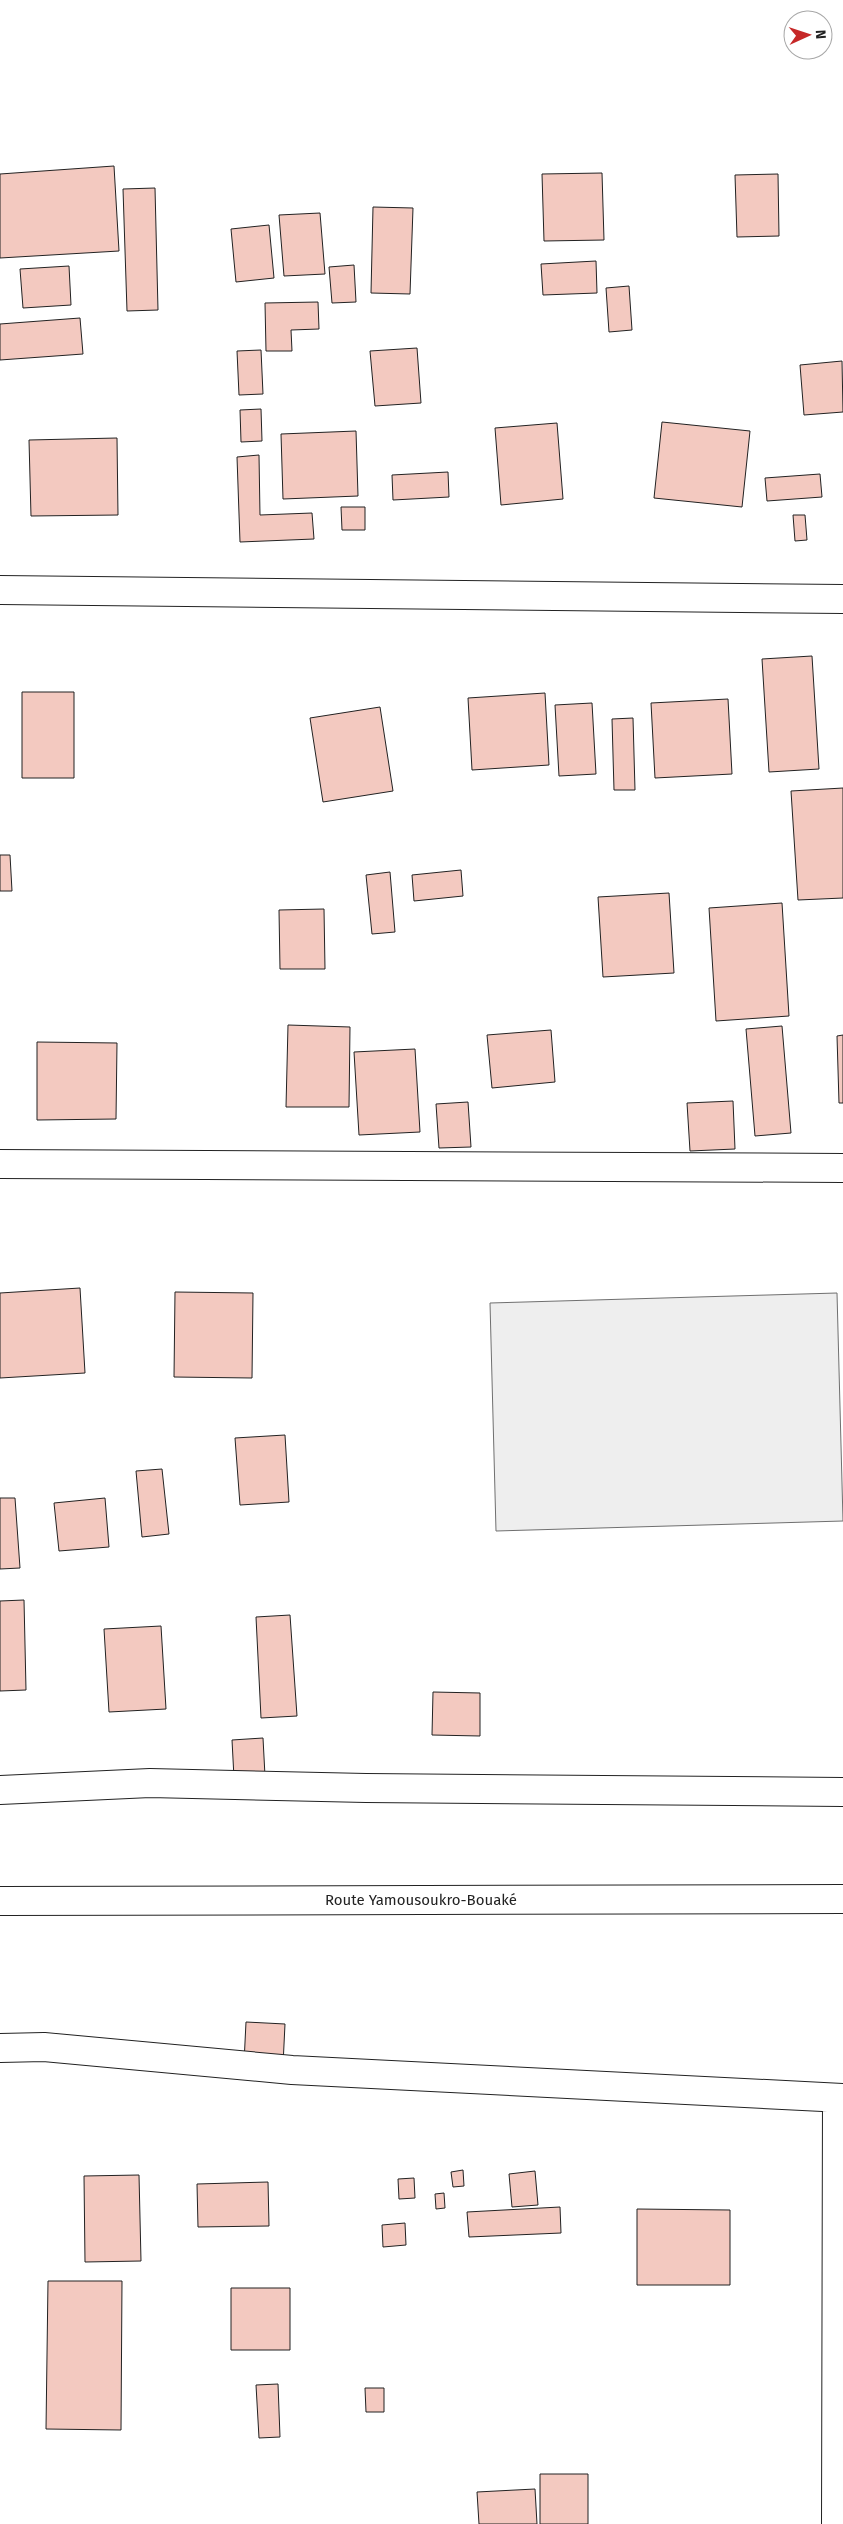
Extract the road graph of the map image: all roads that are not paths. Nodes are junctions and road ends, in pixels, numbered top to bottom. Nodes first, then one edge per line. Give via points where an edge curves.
1 (0, 590) edge
2 (843, 599) edge
3 (0, 1164) edge
4 (843, 1168) edge
5 (0, 1790) edge
6 (843, 1792) edge
7 (843, 1899) edge
8 (0, 1901) edge
9 (0, 2048) edge
10 (840, 2098) edge
11 (836, 2524) edge

1 - 2 street
3 - 4 street
5 - 6 street via 150,1784
7 - 8 street, Route Yamousoukro-Bouaké
9 - 10 street via 44,2047 292,2070
10 - 11 street

